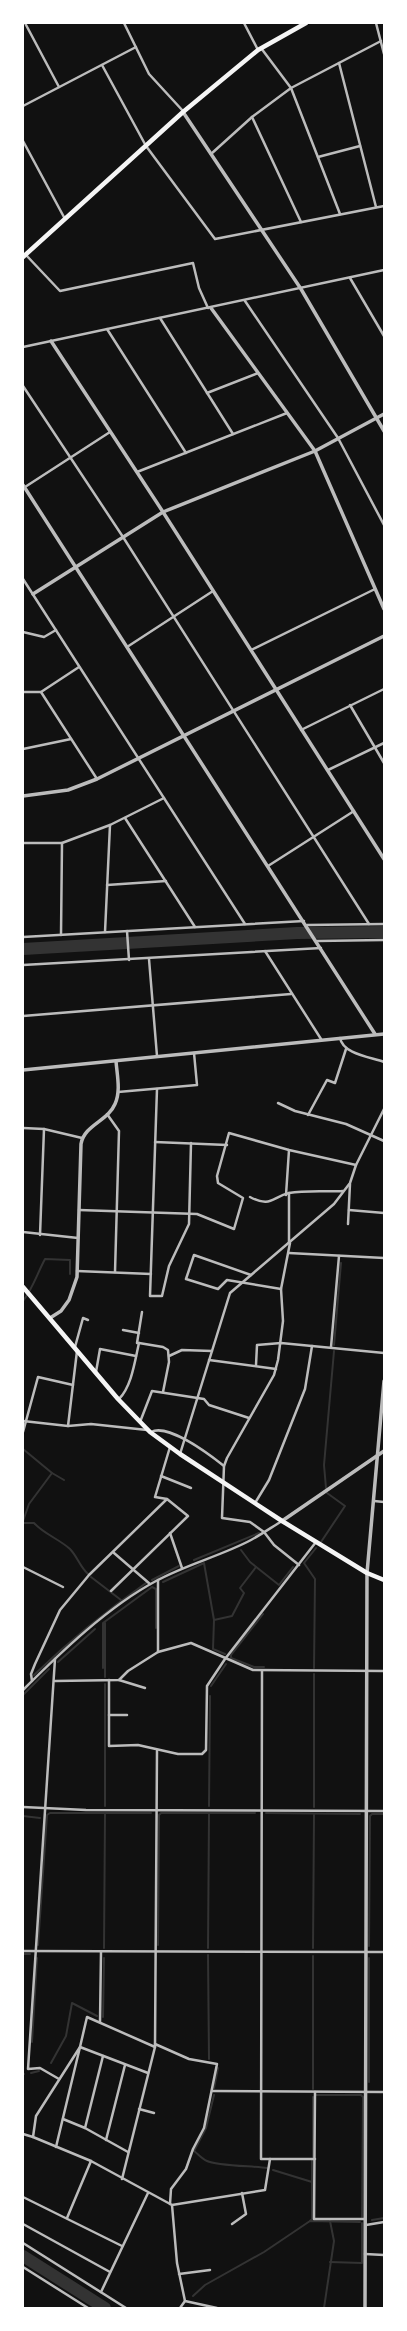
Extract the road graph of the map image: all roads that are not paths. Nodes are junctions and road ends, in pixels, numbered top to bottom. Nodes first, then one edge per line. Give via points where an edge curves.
1 (25, 23) edge
2 (124, 23) edge
3 (244, 23) edge
4 (306, 23) edge
5 (376, 23) edge
6 (381, 42) junction
7 (136, 47) junction
8 (259, 49) junction
9 (384, 54) edge
10 (339, 63) junction
11 (102, 65) junction
12 (59, 87) junction
13 (291, 88) junction
14 (23, 106) edge
15 (183, 112) junction
16 (252, 117) junction
17 (23, 141) edge
18 (146, 146) junction
19 (360, 146) junction
20 (211, 154) junction
21 (318, 157) junction
22 (384, 206) edge
23 (376, 207) junction
24 (340, 214) junction
25 (65, 219) junction
26 (301, 222) junction
27 (262, 230) junction
28 (24, 256) edge
29 (384, 270) edge
30 (350, 278) junction
31 (301, 289) junction
32 (245, 301) junction
33 (210, 308) junction
34 (160, 318) junction
35 (107, 330) junction
36 (384, 336) edge
37 (51, 341) junction
38 (23, 347) edge
39 (258, 373) junction
40 (23, 386) edge
41 (208, 393) junction
42 (288, 413) junction
43 (384, 414) edge
44 (376, 417) junction
45 (384, 431) edge
46 (110, 432) junction
47 (233, 434) junction
48 (338, 438) junction
49 (315, 451) junction
50 (186, 453) junction
51 (70, 458) junction
52 (137, 472) junction
53 (24, 486) edge
54 (163, 512) junction
55 (384, 525) edge
56 (123, 537) junction
57 (76, 568) junction
58 (23, 579) edge
59 (375, 588) junction
60 (213, 591) junction
61 (33, 594) junction
62 (384, 609) edge
63 (172, 618) junction
64 (56, 630) junction
65 (23, 632) edge
66 (384, 636) edge
67 (127, 647) junction
68 (251, 650) junction
69 (79, 667) junction
70 (384, 689) edge
71 (276, 690) junction
72 (23, 692) edge
73 (41, 692) junction
74 (350, 705) junction
75 (233, 712) junction
76 (302, 730) junction
77 (184, 735) junction
78 (71, 739) junction
79 (384, 743) edge
80 (374, 748) junction
81 (23, 749) edge
82 (138, 758) junction
83 (384, 763) edge
84 (328, 770) junction
85 (97, 779) junction
86 (23, 796) edge
87 (164, 798) junction
88 (354, 811) junction
89 (125, 818) junction
90 (110, 825) junction
91 (314, 837) junction
92 (62, 842) junction
93 (23, 843) edge
94 (384, 859) edge
95 (268, 866) junction
96 (166, 881) junction
97 (107, 885) junction
98 (304, 921) junction
99 (245, 924) junction
100 (368, 924) junction
101 (384, 924) edge
102 (307, 925) junction
103 (196, 927) junction
104 (105, 932) junction
105 (128, 932) junction
106 (61, 935) junction
107 (23, 937) edge
108 (384, 940) edge
109 (317, 941) junction
110 (322, 948) junction
111 (265, 951) junction
112 (149, 959) junction
113 (129, 960) junction
114 (23, 965) edge
115 (291, 994) junction
116 (153, 1005) junction
117 (23, 1016) edge
118 (375, 1034) junction
119 (384, 1034) edge
120 (340, 1037) junction
121 (321, 1039) junction
122 (346, 1049) junction
123 (194, 1053) junction
124 (157, 1056) junction
125 (116, 1061) junction
126 (384, 1062) edge
127 (23, 1070) edge
128 (157, 1089) junction
129 (118, 1092) junction
130 (278, 1103) dead end
131 (384, 1109) edge
132 (107, 1114) junction
133 (308, 1115) junction
134 (23, 1128) edge
135 (44, 1129) junction
136 (371, 1136) junction
137 (82, 1138) junction
138 (384, 1141) edge
139 (155, 1142) junction
140 (191, 1143) junction
141 (227, 1144) junction
142 (289, 1150) junction
143 (356, 1165) junction
144 (350, 1184) junction
145 (344, 1191) junction
146 (288, 1194) junction
147 (250, 1197) dead end
148 (79, 1210) junction
149 (349, 1210) junction
150 (116, 1211) junction
151 (153, 1212) junction
152 (189, 1213) junction
153 (384, 1213) edge
154 (348, 1224) dead end
155 (23, 1232) edge
156 (40, 1235) junction
157 (78, 1238) junction
158 (290, 1243) junction
159 (289, 1253) junction
160 (339, 1256) junction
161 (384, 1258) edge
162 (77, 1271) junction
163 (115, 1272) junction
164 (151, 1274) junction
165 (251, 1275) junction
166 (242, 1283) junction
167 (23, 1287) edge
168 (281, 1290) junction
169 (142, 1312) dead end
170 (50, 1318) junction
171 (88, 1320) dead end
172 (123, 1330) dead end
173 (139, 1333) junction
174 (139, 1343) junction
175 (281, 1344) junction
176 (312, 1346) junction
177 (331, 1348) junction
178 (76, 1349) junction
179 (212, 1351) junction
180 (384, 1353) edge
181 (136, 1356) junction
182 (169, 1356) junction
183 (209, 1360) junction
184 (256, 1364) junction
185 (276, 1369) junction
186 (96, 1373) junction
187 (384, 1381) edge
188 (73, 1385) junction
189 (163, 1392) junction
190 (198, 1397) junction
191 (118, 1399) junction
192 (249, 1418) junction
193 (25, 1422) edge
194 (140, 1423) junction
195 (68, 1426) junction
196 (149, 1431) junction
197 (23, 1432) edge
198 (185, 1439) junction
199 (170, 1447) junction
200 (384, 1451) edge
201 (180, 1454) junction
202 (378, 1455) junction
203 (224, 1466) junction
204 (162, 1476) junction
205 (224, 1483) junction
206 (191, 1488) dead end
207 (167, 1499) junction
208 (374, 1501) junction
209 (384, 1502) edge
210 (255, 1503) junction
211 (282, 1521) junction
212 (264, 1532) junction
213 (170, 1533) junction
214 (316, 1542) junction
215 (114, 1553) junction
216 (299, 1565) junction
217 (23, 1567) edge
218 (182, 1568) junction
219 (133, 1569) junction
220 (367, 1573) junction
221 (158, 1580) junction
222 (384, 1580) edge
223 (150, 1584) junction
224 (63, 1587) dead end
225 (111, 1591) dead end
226 (158, 1652) junction
227 (225, 1658) junction
228 (55, 1659) junction
229 (262, 1670) junction
230 (367, 1671) junction
231 (384, 1671) edge
232 (109, 1680) junction
233 (119, 1680) junction
234 (32, 1681) junction
235 (55, 1681) junction
236 (145, 1688) dead end
237 (23, 1690) edge
238 (109, 1715) junction
239 (127, 1715) dead end
240 (157, 1751) junction
241 (23, 1807) edge
242 (45, 1809) junction
243 (157, 1811) junction
244 (262, 1811) junction
245 (367, 1811) junction
246 (384, 1811) edge
247 (23, 1951) edge
248 (35, 1951) junction
249 (156, 1951) junction
250 (101, 1952) junction
251 (261, 1952) junction
252 (366, 1952) junction
253 (384, 1952) edge
254 (100, 2022) junction
255 (155, 2045) junction
256 (80, 2047) junction
257 (103, 2056) junction
258 (125, 2064) junction
259 (148, 2073) junction
260 (59, 2079) junction
261 (212, 2091) junction
262 (260, 2091) junction
263 (315, 2092) junction
264 (366, 2092) junction
265 (384, 2092) edge
266 (139, 2109) junction
267 (154, 2113) dead end
268 (63, 2119) junction
269 (85, 2128) junction
270 (23, 2134) edge
271 (33, 2137) junction
272 (106, 2140) junction
273 (56, 2147) junction
274 (128, 2152) junction
275 (270, 2159) junction
276 (315, 2159) junction
277 (91, 2161) junction
278 (122, 2179) junction
279 (148, 2193) junction
280 (242, 2193) junction
281 (23, 2197) edge
282 (171, 2204) junction
283 (67, 2218) junction
284 (366, 2219) junction
285 (384, 2222) edge
286 (23, 2224) edge
287 (232, 2224) dead end
288 (366, 2225) junction
289 (23, 2243) edge
290 (122, 2246) junction
291 (365, 2254) junction
292 (384, 2255) edge
293 (23, 2267) edge
294 (210, 2270) dead end
295 (110, 2272) junction
296 (178, 2274) junction
297 (100, 2292) junction
298 (185, 2301) junction
299 (88, 2308) edge
300 (126, 2308) edge
301 (180, 2308) edge
302 (217, 2308) edge
303 (365, 2308) edge

1 - 12 street
2 - 7 street
3 - 8 street
4 - 8 main road
5 - 6 street
6 - 9 street
6 - 10 street
7 - 11 street
7 - 15 street via 149,74
8 - 13 street
8 - 15 main road
10 - 13 street
10 - 19 street
11 - 12 street
11 - 18 street
12 - 14 street
13 - 16 street
13 - 21 street
15 - 18 main road
15 - 20 street
16 - 20 street
16 - 26 street
17 - 25 street
18 - 25 main road
18 - 27 street via 215,239
19 - 21 street
19 - 23 street
20 - 27 street
21 - 24 street
22 - 23 street
23 - 24 street
24 - 26 street
25 - 28 main road
26 - 27 street
27 - 31 street
28 - 33 street via 60,291 194,264 199,288
29 - 30 street
30 - 31 street
30 - 36 street
31 - 32 street
31 - 44 street
32 - 33 street
32 - 48 street
33 - 34 street
33 - 39 street
34 - 35 street
34 - 41 street
35 - 37 street
35 - 50 street
37 - 38 street
37 - 46 street
39 - 41 street
39 - 42 street
40 - 51 street
41 - 47 street
42 - 47 street
42 - 49 street
43 - 44 street
44 - 45 street
44 - 48 street
46 - 51 street
46 - 52 street
47 - 50 street
48 - 49 street
48 - 55 street
49 - 54 street
49 - 59 street
50 - 52 street
51 - 53 street
51 - 56 street
52 - 54 street
53 - 57 street
54 - 56 street
54 - 60 street
56 - 57 street
56 - 63 street
57 - 61 street
57 - 67 street
58 - 61 street
59 - 62 street
59 - 68 street
60 - 63 street
60 - 68 street
61 - 64 street
63 - 67 street
63 - 75 street
64 - 65 street via 44,638
64 - 69 street
66 - 71 street
67 - 77 street
68 - 71 street
69 - 73 street
69 - 82 street
70 - 74 street
71 - 75 street
71 - 76 street
72 - 73 street
73 - 78 street
74 - 76 street
74 - 80 street
75 - 77 street
75 - 91 street
76 - 84 street
77 - 82 street
77 - 95 street
78 - 81 street
78 - 85 street
79 - 80 street
80 - 83 street
80 - 84 street
82 - 85 street
82 - 87 street
84 - 88 street
85 - 86 street via 68,790
87 - 89 street
87 - 99 street
88 - 91 street
88 - 94 street
89 - 90 street
89 - 96 street
90 - 92 street
90 - 97 street
91 - 95 street
91 - 100 street
92 - 93 street
92 - 106 street
95 - 98 street
96 - 97 street
96 - 103 street
97 - 104 street
98 - 99 street
98 - 102 street
99 - 103 street
100 - 101 street
100 - 102 street
102 - 109 street
103 - 105 street
104 - 105 street
104 - 106 street
105 - 113 street
106 - 107 street
108 - 109 street
109 - 110 street
110 - 111 street
110 - 118 street
111 - 112 street
111 - 115 street
112 - 113 street
112 - 116 street
113 - 114 street
115 - 116 street
115 - 121 street
116 - 117 street
116 - 124 street
118 - 119 street
118 - 120 street
120 - 121 street
120 - 122 street via 341,1044
121 - 123 street
122 - 126 street
122 - 133 street via 335,1083 327,1080
123 - 124 street
123 - 128 street via 197,1085
124 - 125 street
125 - 127 street
125 - 129 street
128 - 129 street
128 - 139 street
129 - 132 street via 115,1106
130 - 133 street
131 - 136 street
132 - 137 street
132 - 150 street via 119,1131
133 - 136 street via 346,1124
134 - 135 street
135 - 137 street
135 - 156 street
136 - 138 street
136 - 143 street
137 - 148 street
139 - 140 street
139 - 151 street
140 - 141 street
140 - 152 street
141 - 142 street via 229,1133
141 - 152 street via 217,1176 218,1183 243,1198 234,1229 198,1214
142 - 143 street
142 - 146 street
143 - 144 street
144 - 145 street
144 - 149 street
145 - 146 street
145 - 158 street via 334,1204
146 - 147 street via 269,1201
146 - 158 street
148 - 150 street
148 - 157 street
149 - 153 street
149 - 154 street
150 - 151 street
150 - 163 street
151 - 152 street
151 - 164 street
152 - 164 street via 189,1224 169,1266 162,1296 150,1296
155 - 156 street
156 - 157 street
157 - 162 street
158 - 159 street
158 - 165 street
159 - 160 street
159 - 168 street
160 - 161 street
160 - 177 street
162 - 163 street
162 - 170 street via 69,1300 61,1311
163 - 164 street
165 - 166 street
165 - 166 street via 194,1255 186,1279 218,1289 227,1280
166 - 168 street
166 - 179 street via 230,1293
167 - 170 main road
168 - 175 street
169 - 173 street
170 - 178 main road
171 - 178 street via 83,1318
172 - 173 street
173 - 174 street
174 - 181 street
174 - 182 street via 162,1347 168,1350
175 - 176 street
175 - 184 street via 257,1345
175 - 185 street
176 - 177 street
176 - 210 street via 305,1389 269,1480
177 - 180 street
178 - 186 main road
178 - 188 street
179 - 182 street via 182,1350
179 - 183 street
181 - 186 street via 100,1349
181 - 191 street via 128,1383
182 - 189 street
183 - 184 street
183 - 190 street
184 - 185 street
185 - 192 street
186 - 191 main road
187 - 202 street
188 - 193 street via 38,1377
188 - 195 street
189 - 190 street
189 - 194 street via 152,1391
190 - 192 street via 209,1404
190 - 198 street
191 - 194 main road
192 - 203 street
193 - 195 street
193 - 197 street
194 - 196 main road
195 - 196 street via 91,1424
196 - 198 street via 161,1431
196 - 199 main road
198 - 201 street
198 - 203 street
199 - 201 main road
199 - 204 street
200 - 202 street
201 - 205 main road
202 - 208 street
202 - 211 street
203 - 205 street
204 - 206 street
204 - 207 street via 155,1497
205 - 210 main road
205 - 212 street via 222,1518 250,1522
207 - 213 street via 188,1516
207 - 215 street
208 - 209 street
208 - 220 street
210 - 211 main road
211 - 212 street
211 - 214 main road
212 - 216 street via 274,1545
212 - 218 street via 251,1540
213 - 218 street
213 - 219 street
214 - 216 street
214 - 220 main road
215 - 219 street
215 - 234 street via 90,1575 60,1610 31,1674
216 - 227 street
217 - 224 street
218 - 221 street
219 - 223 street
219 - 225 street
220 - 222 main road
220 - 230 street
221 - 223 street
221 - 226 street
223 - 228 street via 104,1617
226 - 227 street via 191,1643
226 - 233 street via 128,1671
227 - 229 street via 253,1670
227 - 240 street via 206,1686 206,1750 202,1754
228 - 234 street
228 - 235 street
229 - 230 street
229 - 244 street
230 - 231 street
230 - 245 street
232 - 233 street
232 - 235 street
232 - 238 street
233 - 236 street
234 - 237 street
235 - 242 street
238 - 239 street
238 - 240 street via 109,1746 138,1745
240 - 243 street
241 - 242 street
242 - 243 street
242 - 248 street
243 - 244 street
243 - 249 street
244 - 245 street
244 - 251 street
245 - 246 street
245 - 252 street
247 - 248 street
248 - 250 street
248 - 260 street via 28,2069 40,2068
249 - 250 street
249 - 251 street
249 - 255 street
250 - 254 street
251 - 252 street
251 - 262 street
252 - 253 street
252 - 264 street
254 - 255 street
254 - 256 street via 87,2017
255 - 259 street
255 - 261 street via 189,2059 217,2064
256 - 257 street
256 - 260 street
256 - 268 street
257 - 258 street
257 - 269 street
258 - 259 street
258 - 272 street
259 - 266 street
260 - 271 street via 36,2116
261 - 262 street
261 - 282 street via 204,2128 186,2170 171,2189
262 - 263 street
262 - 275 street via 261,2159
263 - 264 street
263 - 276 street
264 - 265 street
264 - 284 street
266 - 267 street
266 - 274 street
268 - 269 street
268 - 273 street
269 - 272 street
270 - 271 street
271 - 273 street
272 - 274 street
273 - 277 street
274 - 278 street
275 - 276 street
275 - 280 street via 265,2190
276 - 284 street via 314,2219
277 - 278 street
277 - 283 street
278 - 279 street
279 - 282 street
279 - 290 street
280 - 282 street
280 - 287 street via 246,2214
281 - 283 street
282 - 296 street
283 - 290 street
284 - 288 street
285 - 288 street
286 - 295 street
288 - 291 street
289 - 297 street
290 - 295 street
291 - 292 street
291 - 303 street
293 - 299 street
294 - 296 street
295 - 297 street
296 - 298 street
297 - 300 street
298 - 301 street
298 - 302 street

